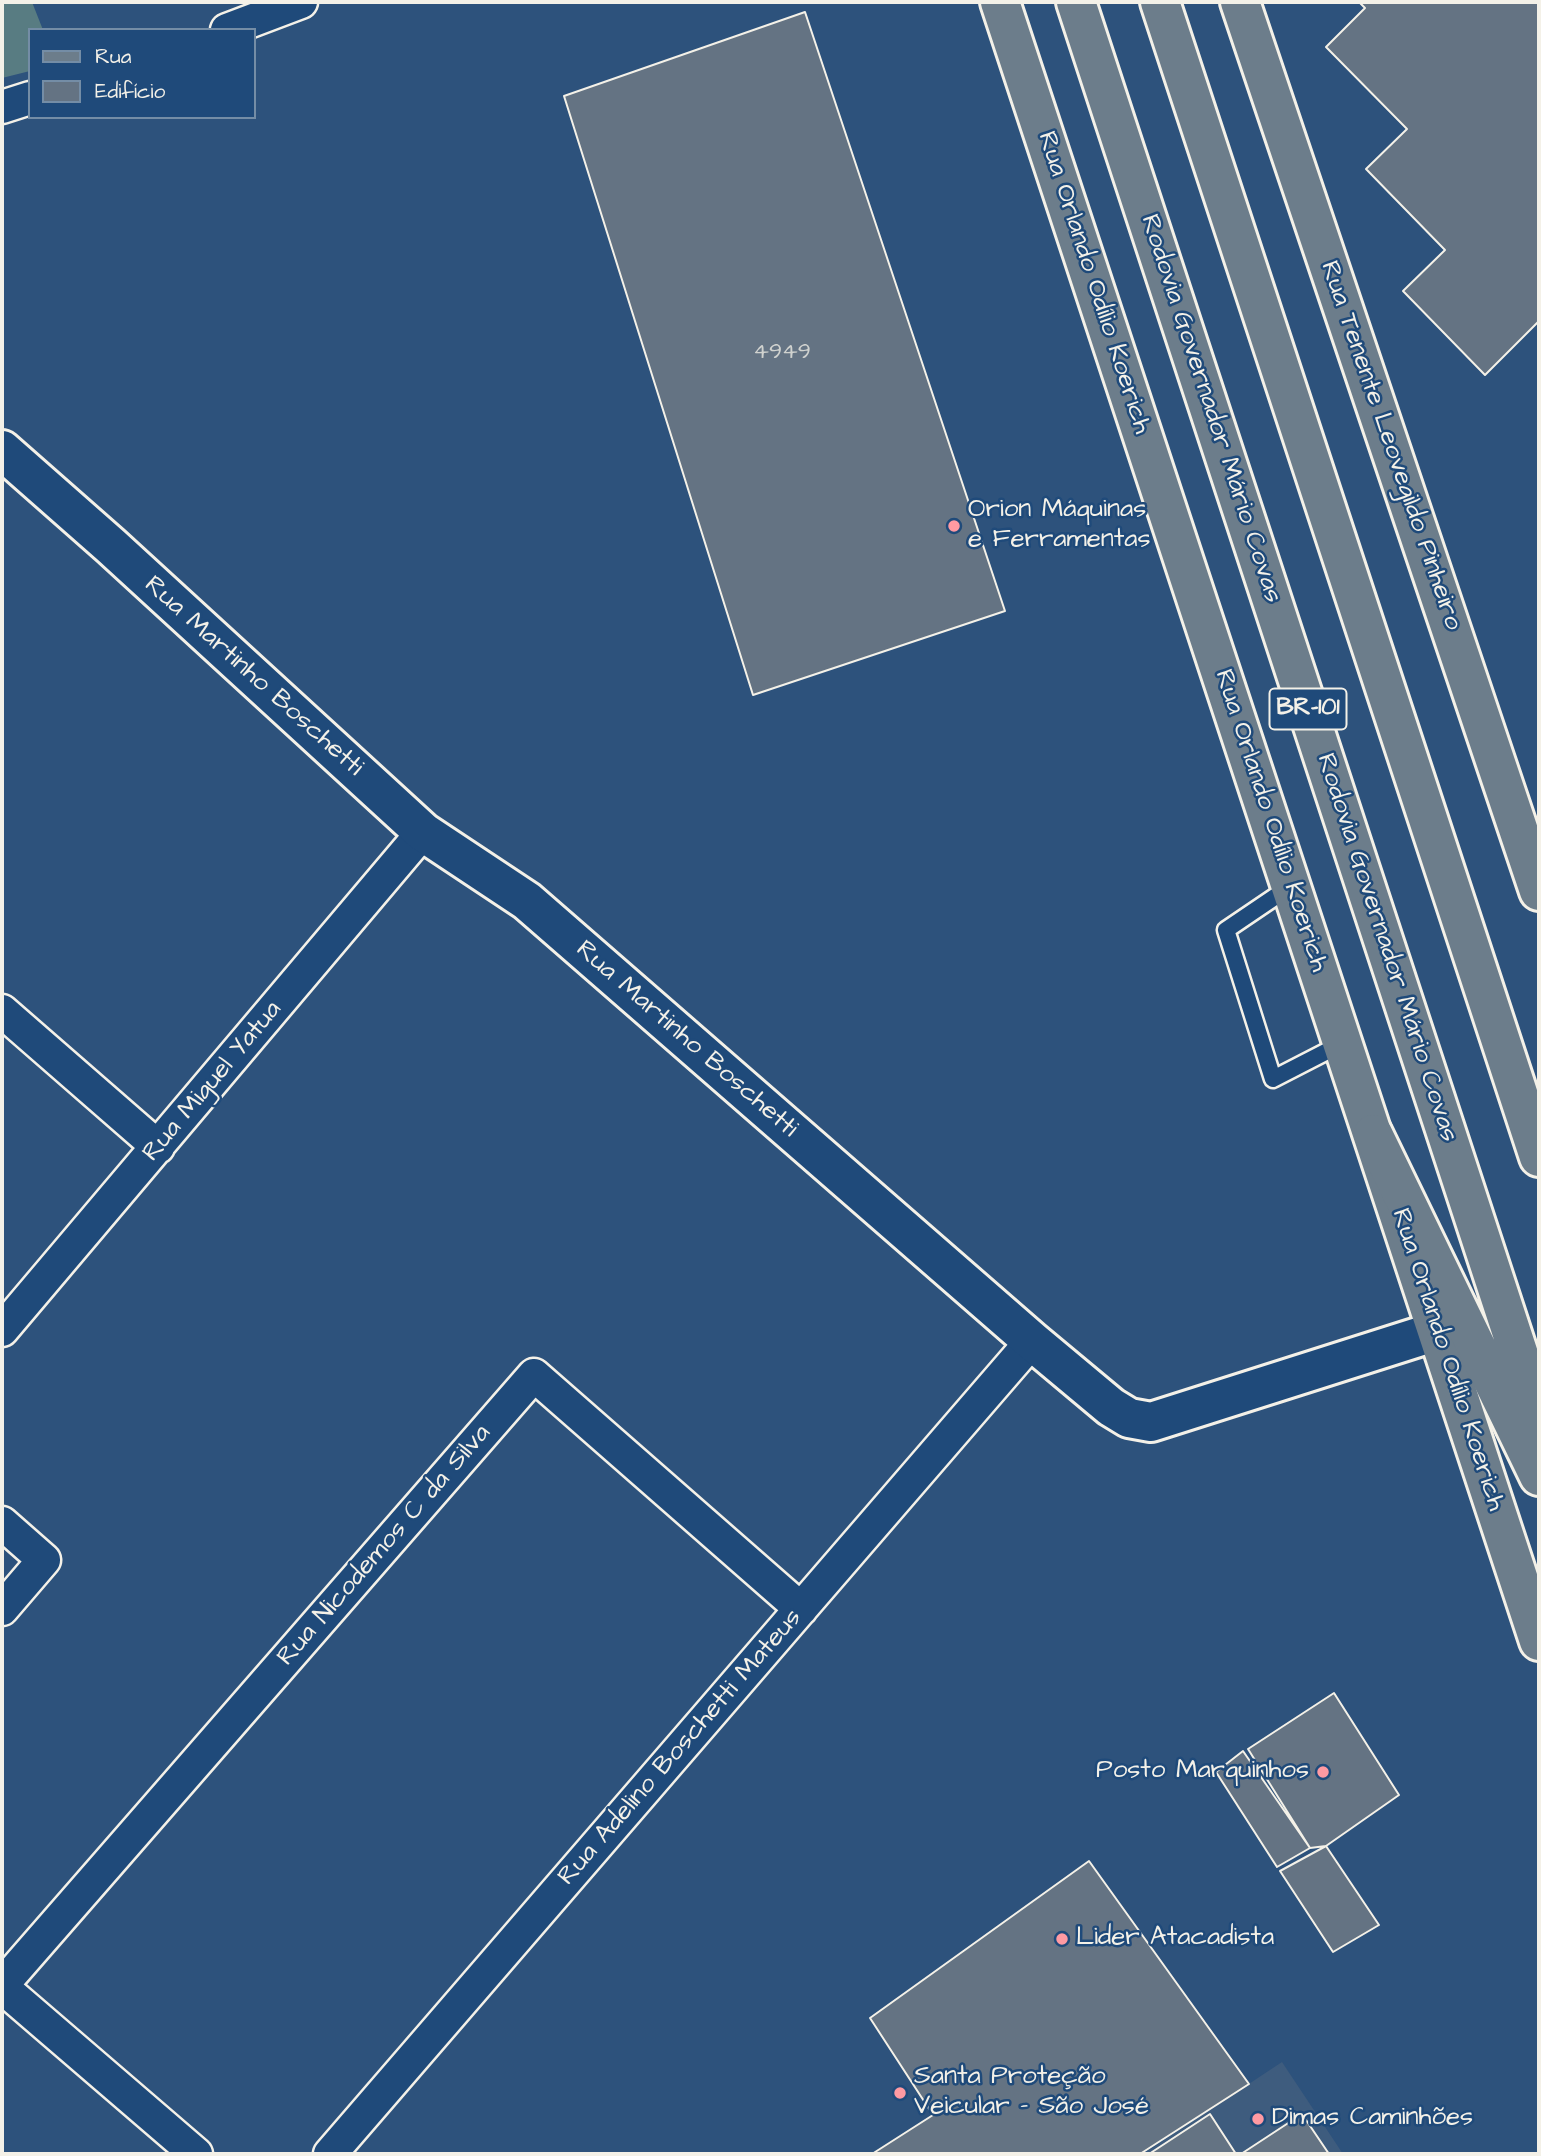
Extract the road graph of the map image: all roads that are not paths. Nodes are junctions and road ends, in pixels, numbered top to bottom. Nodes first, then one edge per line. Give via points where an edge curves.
1 (301, 2) edge
2 (1000, 2) edge
3 (1076, 2) edge
4 (1160, 2) edge
5 (1240, 2) edge
6 (232, 28) edge
7 (28, 99) edge
8 (2, 107) edge
9 (2, 450) edge
10 (423, 832) junction
11 (1291, 886) junction
12 (1539, 891) edge
13 (2, 1011) edge
14 (1343, 1043) junction
15 (1373, 1134) junction
16 (158, 1147) junction
17 (1539, 1157) edge
18 (2, 1330) edge
19 (1437, 1331) junction
20 (1032, 1341) junction
21 (1539, 1416) edge
22 (1539, 1476) edge
23 (2, 1524) edge
24 (2, 1609) edge
25 (801, 1609) junction
26 (1539, 1641) edge
27 (2, 1986) edge
28 (196, 2154) edge
29 (330, 2154) edge

1 - 6 street
2 - 11 main road, Rua Orlando Odílio Koerich
3 - 21 main road, Rodovia Governador Mário Covas / BR-101
4 - 17 main road, BR-101
5 - 12 main road, Rua Tenente Leovegildo Pinheiro
7 - 8 street
9 - 10 street, Rua Martinho Boschetti
10 - 16 street, Rua Miguel Yatua
10 - 20 street, Rua Martinho Boschetti via 527,901
11 - 14 main road, Rua Orlando Odílio Koerich
11 - 14 lane via 1226,930 1273,1079
13 - 16 street
14 - 15 main road, Rua Orlando Odílio Koerich
15 - 19 main road, Rua Orlando Odílio Koerich
15 - 22 main road
16 - 18 street, Rua Miguel Yatua
19 - 20 street, Rua Martinho Boschetti via 1150,1422 1129,1418 1111,1407
19 - 26 main road, Rua Orlando Odílio Koerich
20 - 25 street, Rua Adelino Boschetti Mateus
23 - 24 street via 44,1560
25 - 27 street, Rua Nicodemos C da Silva via 534,1375
25 - 29 street, Rua Adelino Boschetti Mateus
27 - 28 street

